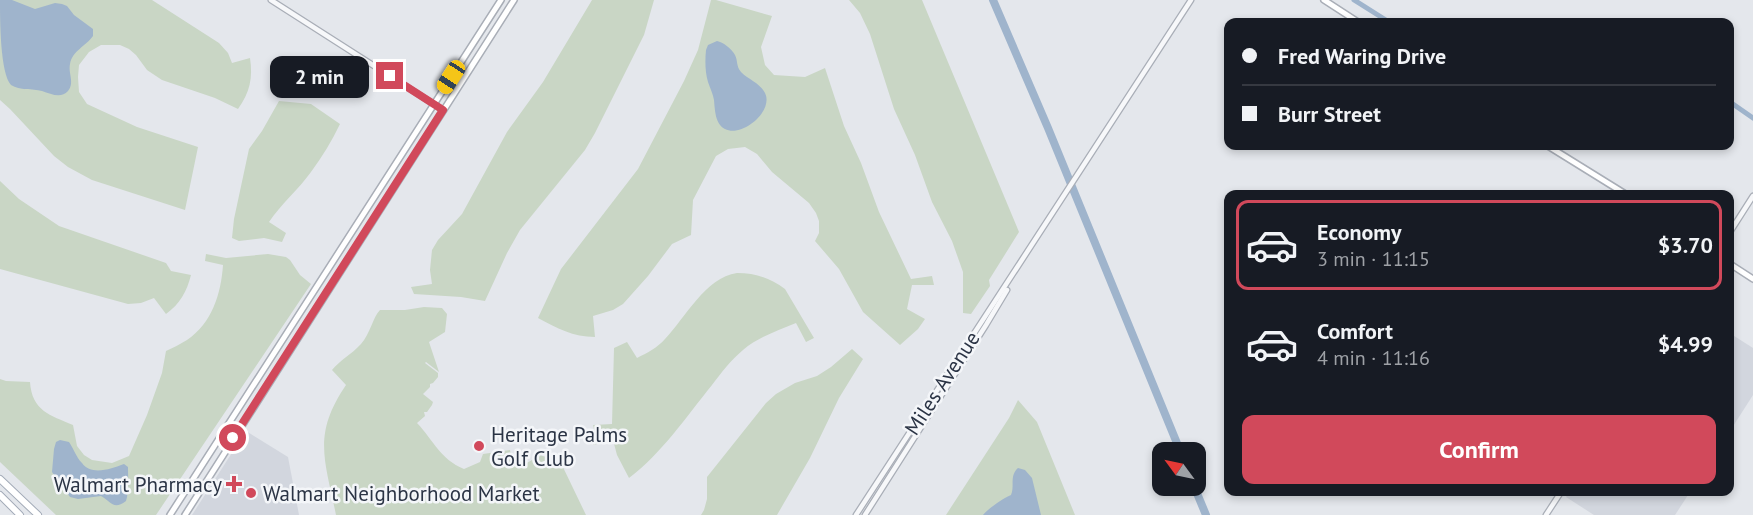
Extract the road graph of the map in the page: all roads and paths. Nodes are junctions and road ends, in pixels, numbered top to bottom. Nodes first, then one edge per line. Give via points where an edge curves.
1 (271, 0) edge
2 (501, 0) edge
3 (514, 0) edge
4 (1191, 0) edge
5 (1324, 0) edge
6 (1352, 18) edge
7 (434, 104) junction
8 (443, 110) junction
9 (1554, 150) edge
10 (1619, 190) edge
11 (1753, 196) edge
12 (1734, 226) edge
13 (1029, 251) junction
14 (1734, 267) edge
15 (1753, 279) edge
16 (0, 479) edge
17 (0, 495) edge
18 (1558, 496) edge
19 (20, 515) edge
20 (38, 515) edge
21 (170, 515) edge
22 (184, 515) edge
23 (856, 515) edge
24 (865, 515) edge
25 (1546, 515) edge

1 - 7 street
2 - 7 main road
3 - 8 main road
4 - 13 street, Miles Avenue
5 - 6 main road
7 - 8 street
7 - 21 main road
8 - 22 main road
9 - 10 main road
11 - 12 street
13 - 23 street, Miles Avenue
13 - 24 street, Miles Avenue
14 - 15 main road
16 - 20 main road
17 - 19 main road
18 - 25 street

